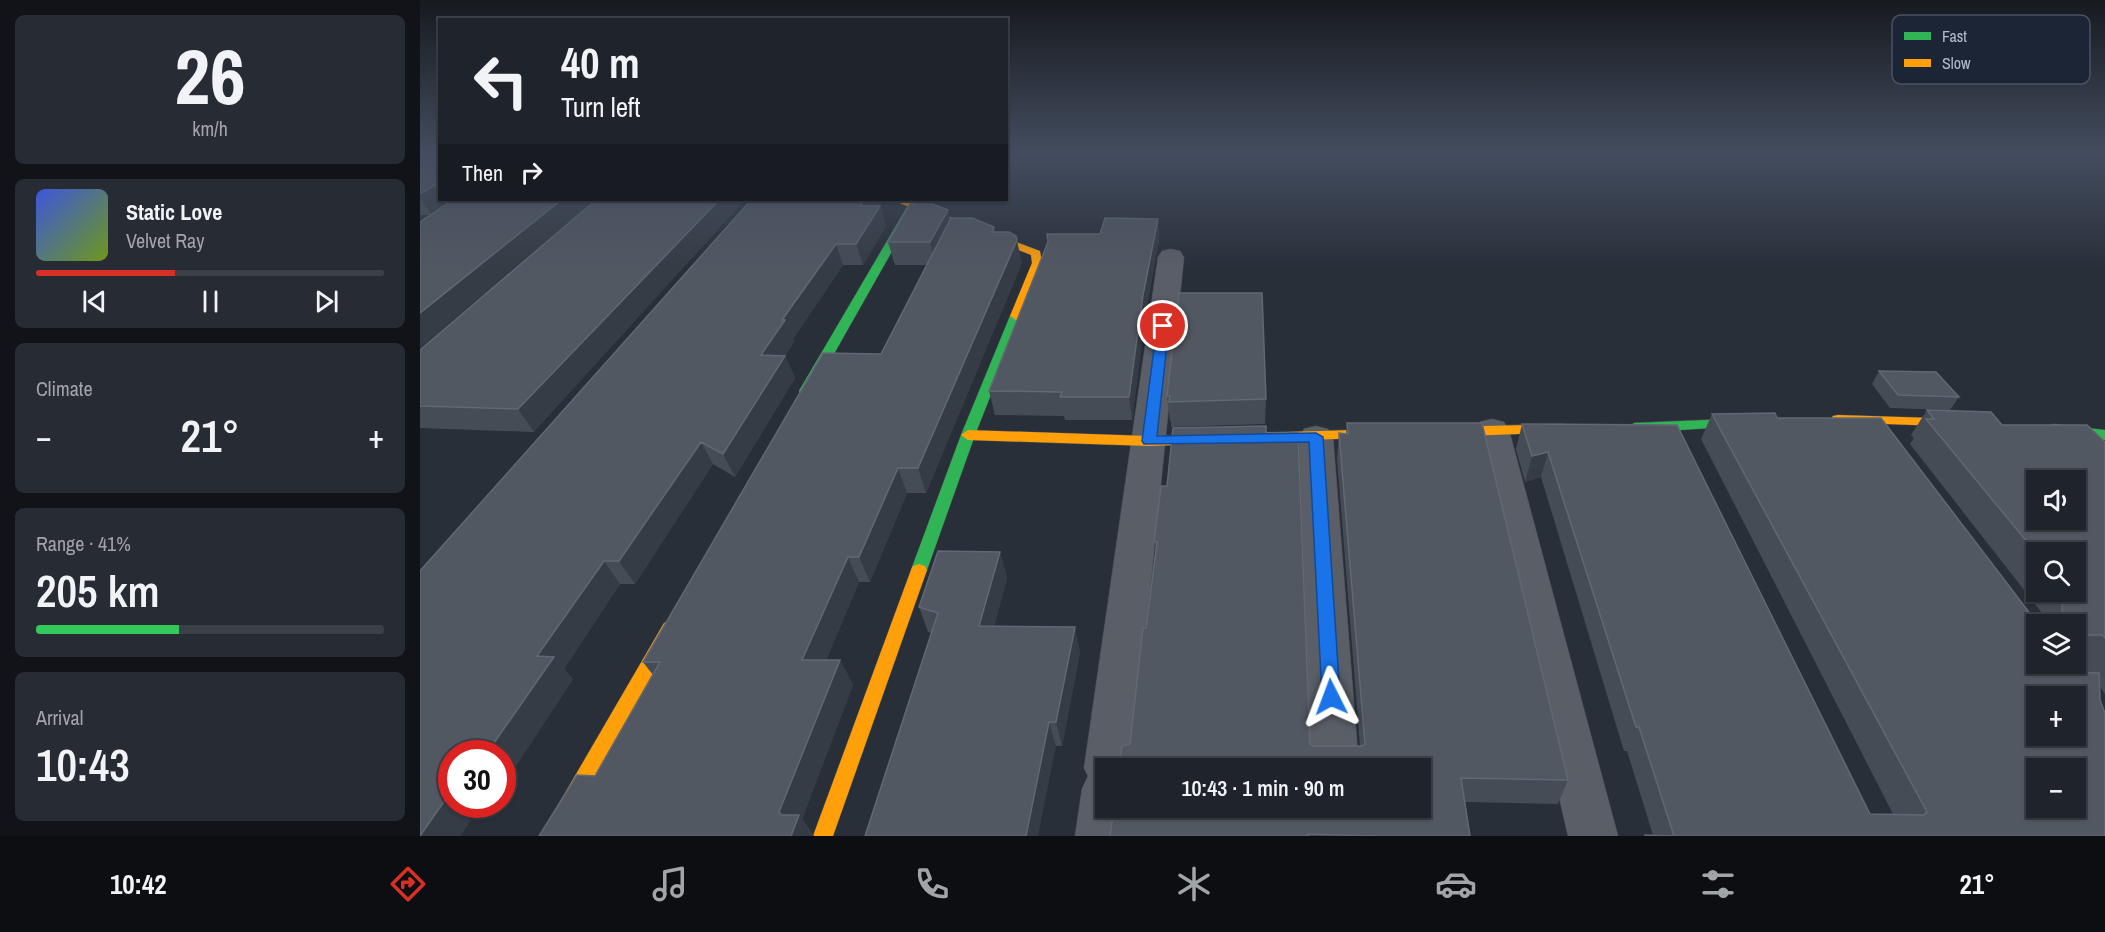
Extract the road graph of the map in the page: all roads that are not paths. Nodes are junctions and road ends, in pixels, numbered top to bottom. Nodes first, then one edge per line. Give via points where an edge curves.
1 (900, 201) edge
2 (913, 206) junction
3 (1171, 256) dead end
4 (800, 402) edge
5 (1824, 418) edge
6 (1870, 419) junction
7 (1768, 421) edge
8 (1984, 424) edge
9 (2040, 427) edge
10 (1619, 428) edge
11 (1572, 429) edge
12 (1492, 430) junction
13 (1421, 433) edge
14 (1398, 434) edge
15 (968, 435) junction
16 (1316, 437) junction
17 (1149, 441) junction
18 (2097, 441) edge
19 (1898, 456) edge
20 (675, 619) edge
21 (1109, 758) edge
22 (1334, 758) edge
23 (1102, 818) edge
24 (1339, 818) edge
25 (550, 836) edge
26 (823, 836) edge
27 (1100, 836) edge
28 (1340, 836) edge
29 (1593, 836) edge

1 - 2 street
2 - 4 street
2 - 15 street via 1036,253 1037,263
3 - 17 street
5 - 6 street
6 - 8 street
6 - 19 street
7 - 10 street via 1684,443
9 - 18 street
11 - 12 street
12 - 13 street
12 - 29 street
14 - 16 street
15 - 17 street
15 - 26 street
16 - 17 street
16 - 22 street
17 - 21 street
20 - 25 street
23 - 27 street
24 - 28 street

